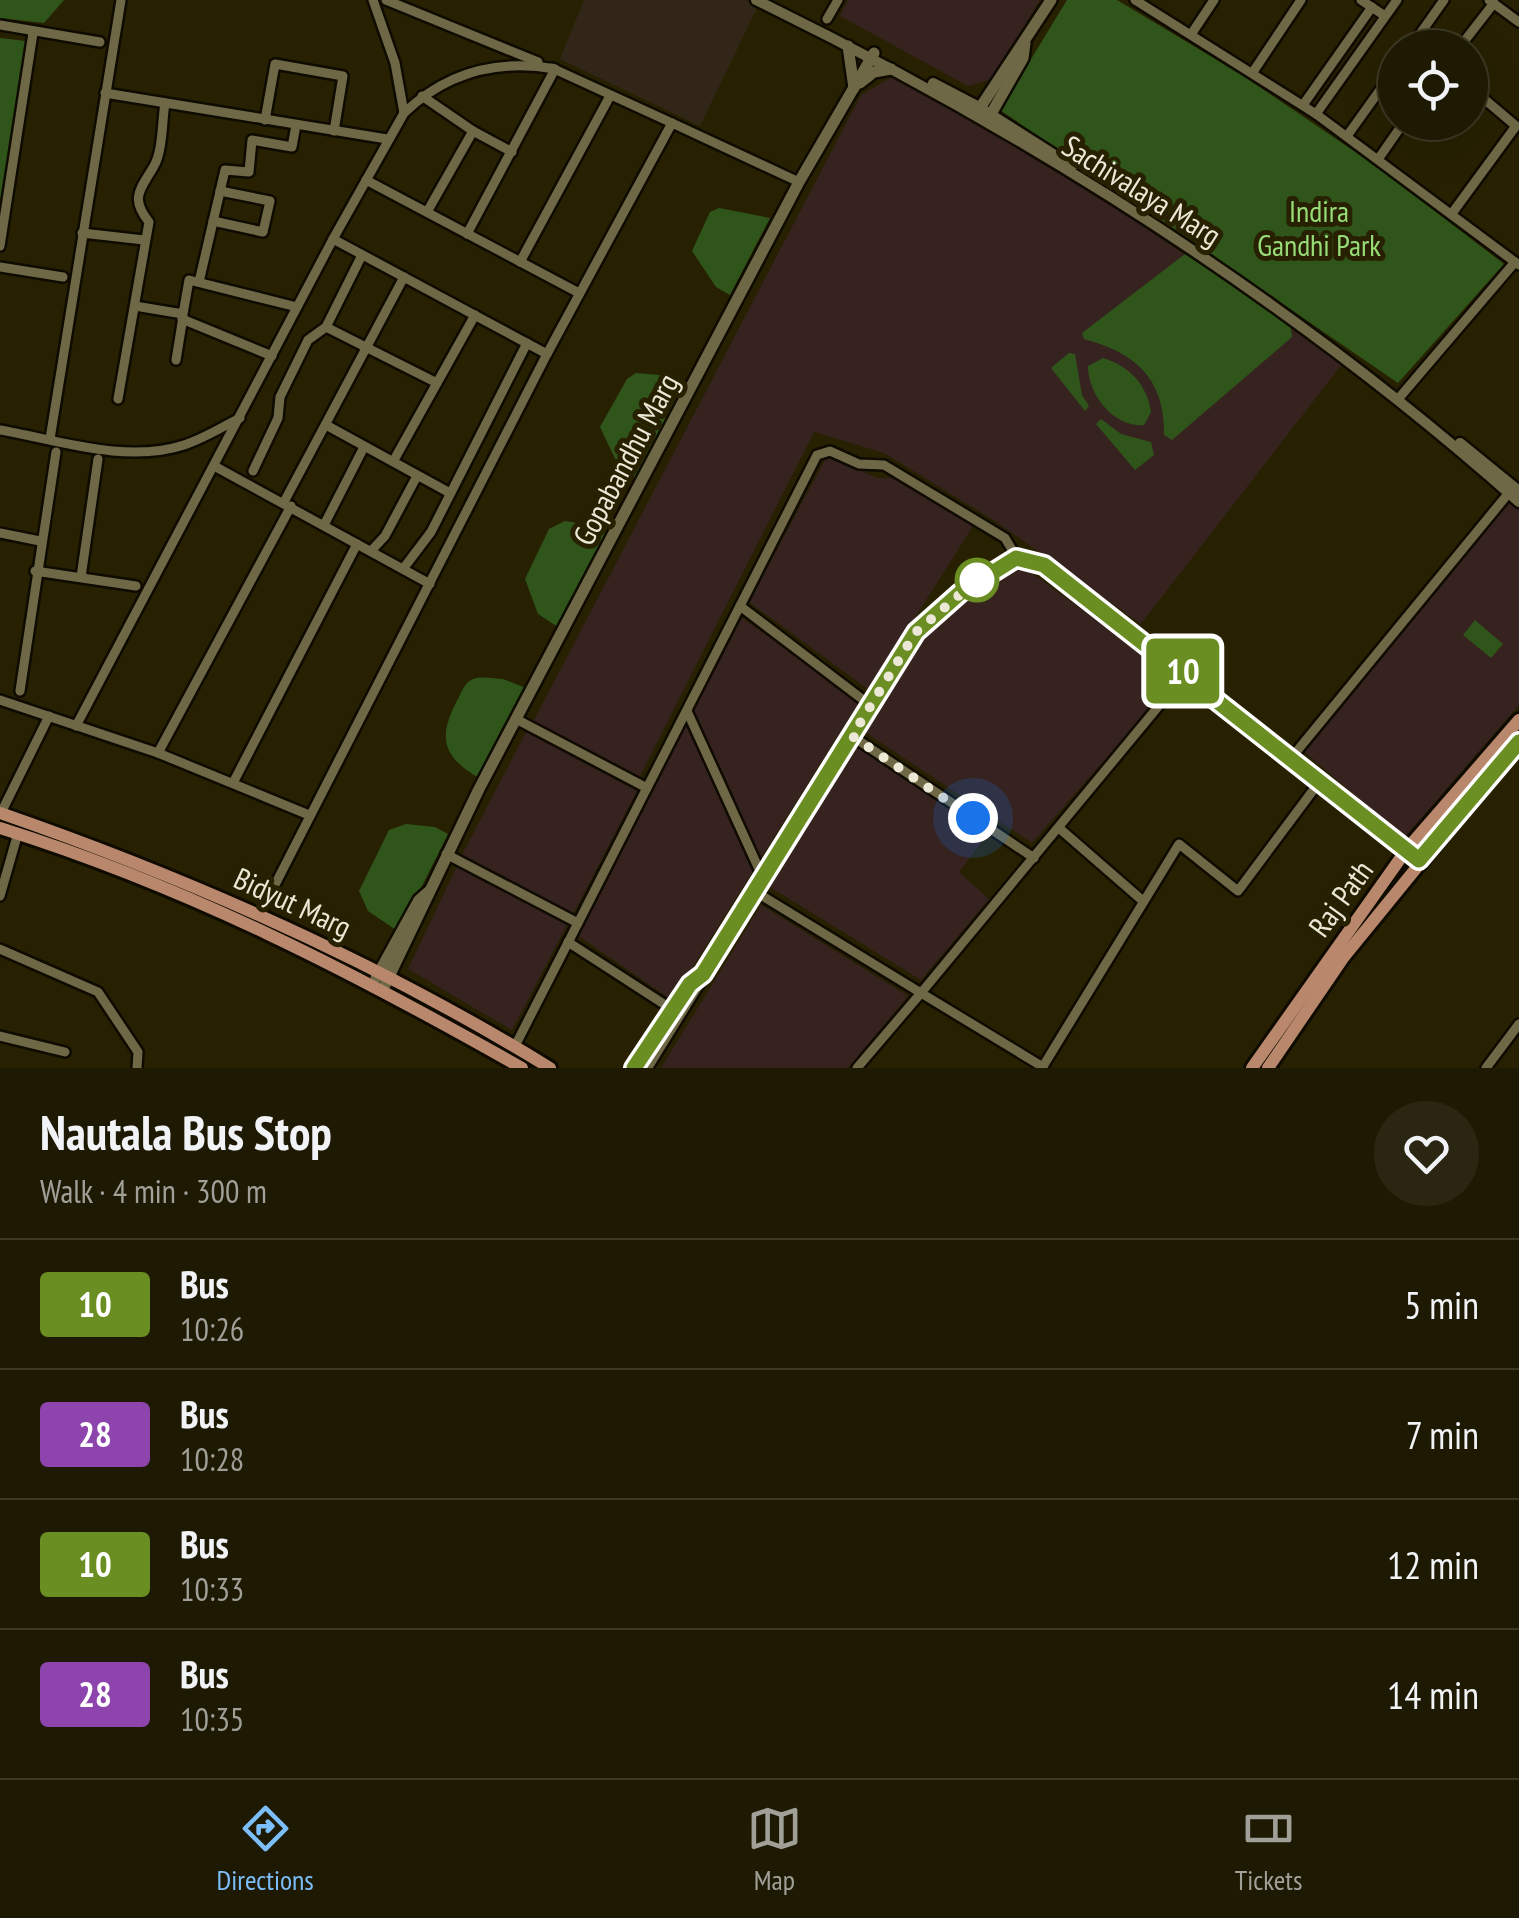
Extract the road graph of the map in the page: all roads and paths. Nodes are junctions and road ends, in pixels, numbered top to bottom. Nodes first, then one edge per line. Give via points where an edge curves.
1 (121, 0) edge
2 (373, 0) edge
3 (386, 0) edge
4 (756, 0) edge
5 (772, 0) edge
6 (838, 0) edge
7 (1051, 0) edge
8 (1135, 0) edge
9 (1214, 0) edge
10 (1301, 0) edge
11 (1361, 0) edge
12 (1397, 0) edge
13 (1444, 0) edge
14 (1491, 2) edge
15 (1372, 7) junction
16 (1386, 16) junction
17 (827, 18) dead end
18 (1519, 22) edge
19 (0, 25) edge
20 (1423, 30) edge
21 (1472, 30) edge
22 (33, 32) junction
23 (1192, 33) junction
24 (100, 42) dead end
25 (1025, 44) junction
26 (848, 46) junction
27 (872, 56) junction
28 (555, 69) junction
29 (892, 69) junction
30 (1253, 72) junction
31 (854, 88) junction
32 (105, 93) junction
33 (1378, 93) edge
34 (422, 96) junction
35 (610, 96) junction
36 (1488, 102) edge
37 (165, 103) junction
38 (1303, 105) junction
39 (978, 110) junction
40 (404, 113) junction
41 (1316, 114) junction
42 (990, 117) junction
43 (265, 120) junction
44 (672, 123) junction
45 (296, 125) junction
46 (334, 131) junction
47 (473, 131) junction
48 (1347, 136) junction
49 (387, 139) junction
50 (1392, 140) edge
51 (512, 152) junction
52 (1379, 158) junction
53 (366, 180) junction
54 (799, 182) junction
55 (220, 190) junction
56 (427, 212) junction
57 (1453, 212) junction
58 (213, 221) junction
59 (82, 233) junction
60 (467, 234) junction
61 (332, 239) junction
62 (144, 240) junction
63 (0, 246) edge
64 (362, 255) junction
65 (520, 262) junction
66 (1517, 263) edge
67 (0, 267) edge
68 (63, 277) dead end
69 (404, 277) junction
70 (199, 282) junction
71 (579, 293) junction
72 (134, 306) junction
73 (297, 307) junction
74 (475, 314) junction
75 (183, 317) junction
76 (326, 327) junction
77 (527, 343) junction
78 (365, 346) junction
79 (547, 354) junction
80 (272, 356) junction
81 (176, 360) dead end
82 (437, 383) junction
83 (1400, 397) junction
84 (118, 399) dead end
85 (242, 417) junction
86 (326, 425) junction
87 (0, 430) edge
88 (50, 439) junction
89 (364, 448) junction
90 (56, 452) dead end
91 (98, 459) dead end
92 (394, 460) junction
93 (216, 467) junction
94 (253, 471) dead end
95 (417, 476) junction
96 (1514, 490) edge
97 (450, 493) junction
98 (1519, 502) edge
99 (288, 504) junction
100 (324, 525) junction
101 (0, 533) edge
102 (40, 541) junction
103 (357, 544) junction
104 (370, 551) junction
105 (1016, 558) junction
106 (403, 569) junction
107 (36, 570) junction
108 (81, 577) junction
109 (430, 584) junction
110 (136, 586) dead end
111 (740, 606) junction
112 (1186, 673) junction
113 (20, 691) dead end
114 (0, 700) edge
115 (870, 705) junction
116 (687, 711) junction
117 (49, 716) junction
118 (516, 719) junction
119 (1519, 720) edge
120 (76, 726) junction
121 (852, 736) junction
122 (1518, 746) edge
123 (158, 753) junction
124 (1292, 757) junction
125 (1320, 781) junction
126 (233, 783) junction
127 (647, 788) junction
128 (310, 815) junction
129 (0, 818) edge
130 (1059, 828) junction
131 (18, 833) junction
132 (1407, 849) junction
133 (446, 854) junction
134 (1034, 858) junction
135 (1419, 860) junction
136 (167, 873) junction
137 (763, 878) junction
138 (161, 887) junction
139 (756, 892) junction
140 (0, 896) edge
141 (1144, 901) junction
142 (260, 914) junction
143 (578, 923) junction
144 (568, 942) junction
145 (0, 948) edge
146 (382, 979) junction
147 (921, 993) junction
148 (678, 1013) junction
149 (1519, 1024) edge
150 (0, 1036) edge
151 (514, 1046) junction
152 (65, 1052) dead end
153 (1042, 1067) edge
154 (1271, 1067) edge
155 (1488, 1067) edge
156 (137, 1068) edge
157 (522, 1068) edge
158 (550, 1068) edge
159 (639, 1068) edge
160 (857, 1068) edge
161 (1252, 1068) edge

1 - 32 street
2 - 40 street
3 - 28 street
4 - 26 street, Sachivalaya Marg
5 - 27 street, Sachivalaya Marg
6 - 17 street
7 - 25 main road
8 - 23 street
9 - 23 street
10 - 30 street
11 - 15 street
12 - 16 street
13 - 20 street
14 - 18 street
14 - 21 street
15 - 16 street
15 - 38 street
16 - 41 street
19 - 22 street
22 - 24 street
22 - 63 street
23 - 30 street
25 - 39 main road
25 - 42 main road
26 - 27 street, Sachivalaya Marg
26 - 31 main road
27 - 29 street, Sachivalaya Marg
27 - 31 main road, Gopabandhu Marg
27 - 39 street, Sachivalaya Marg
28 - 34 street via 504,64 462,75
28 - 35 street
28 - 51 street
29 - 31 main road via 874,72
29 - 39 street, Sachivalaya Marg
30 - 38 street
31 - 54 main road, Gopabandhu Marg
32 - 37 street
32 - 59 street
33 - 48 street
34 - 40 street
34 - 47 street
35 - 44 street
35 - 65 street
36 - 57 street via 1516,126
37 - 43 street
37 - 62 street via 154,166 138,190 137,206 148,222
38 - 41 street
39 - 42 street, Sachivalaya Marg
40 - 49 street
41 - 48 street
42 - 83 street, Sachivalaya Marg via 1214,258
43 - 45 street
43 - 46 street via 274,64 343,76
44 - 54 street
44 - 71 street
45 - 46 street
45 - 55 street via 292,147 252,140 249,172 225,170
46 - 49 street
47 - 51 street
47 - 56 street
48 - 52 street
49 - 53 street
50 - 52 street
51 - 60 street
52 - 57 street
53 - 56 street
53 - 61 street
54 - 118 main road, Gopabandhu Marg
55 - 58 street
55 - 58 street via 270,201 263,232
56 - 60 street
57 - 66 street
58 - 70 street
59 - 62 street
59 - 88 street
60 - 65 street
61 - 64 street
61 - 73 street
62 - 72 street
64 - 69 street
64 - 76 street
65 - 71 street
66 - 83 street
67 - 68 street
69 - 74 street
69 - 78 street
70 - 73 street
70 - 75 street via 188,280
71 - 79 street
72 - 75 street
72 - 84 street
73 - 80 street
74 - 77 street
74 - 82 street
75 - 80 street
75 - 81 street
76 - 78 street
76 - 94 street via 308,340
77 - 79 street
77 - 97 street
78 - 82 street
78 - 86 street
79 - 109 street
80 - 85 street
82 - 92 street
83 - 96 street, Sachivalaya Marg
85 - 88 street via 184,446 146,452
85 - 93 street
86 - 89 street
86 - 99 street
87 - 88 street
89 - 92 street
89 - 100 street
90 - 102 street
91 - 108 street
92 - 95 street
93 - 99 street
93 - 120 street
95 - 97 street
95 - 104 street
96 - 98 street, Sachivalaya Marg
96 - 124 street
97 - 106 street via 420,553 413,551
99 - 100 street
99 - 123 street
100 - 103 street
101 - 102 street
102 - 107 street
103 - 104 street
103 - 126 street
104 - 106 street
105 - 111 street via 1005,538 884,465 859,464 830,451 817,455
105 - 112 street via 1044,565
105 - 115 street via 928,619
106 - 109 street
107 - 108 street
107 - 113 street
108 - 110 street
109 - 128 street
111 - 115 street
111 - 116 street
112 - 124 street
112 - 130 street
114 - 117 street
115 - 121 street
116 - 127 street
116 - 137 street
117 - 120 street
117 - 129 street
118 - 127 street
118 - 133 main road, Gopabandhu Marg
119 - 132 main road, Raj Path
120 - 123 street
121 - 134 street
121 - 137 street
122 - 135 main road, Raj Path
123 - 126 street
124 - 125 street
125 - 132 street
125 - 141 street via 1238,890 1179,844
126 - 128 street
127 - 143 street
128 - 142 street
129 - 131 main road, Bidyut Marg
129 - 136 main road, Bidyut Marg
130 - 134 street
130 - 141 street
131 - 138 main road, Bidyut Marg
131 - 140 street
132 - 135 street
132 - 161 main road, Raj Path
133 - 143 street
133 - 146 main road, Gopabandhu Marg
134 - 147 street
135 - 154 main road, Raj Path
136 - 138 main road
136 - 142 main road, Bidyut Marg
137 - 139 street
138 - 146 main road, Bidyut Marg
139 - 147 street
139 - 148 street
141 - 153 street
142 - 146 main road, Bidyut Marg
143 - 144 street
144 - 148 street
144 - 151 street
145 - 156 street via 98,992 138,1052
146 - 151 main road, Bidyut Marg
146 - 157 main road, Bidyut Marg
147 - 153 street
147 - 160 street
148 - 159 street
149 - 155 street
150 - 152 street
151 - 158 main road, Bidyut Marg

